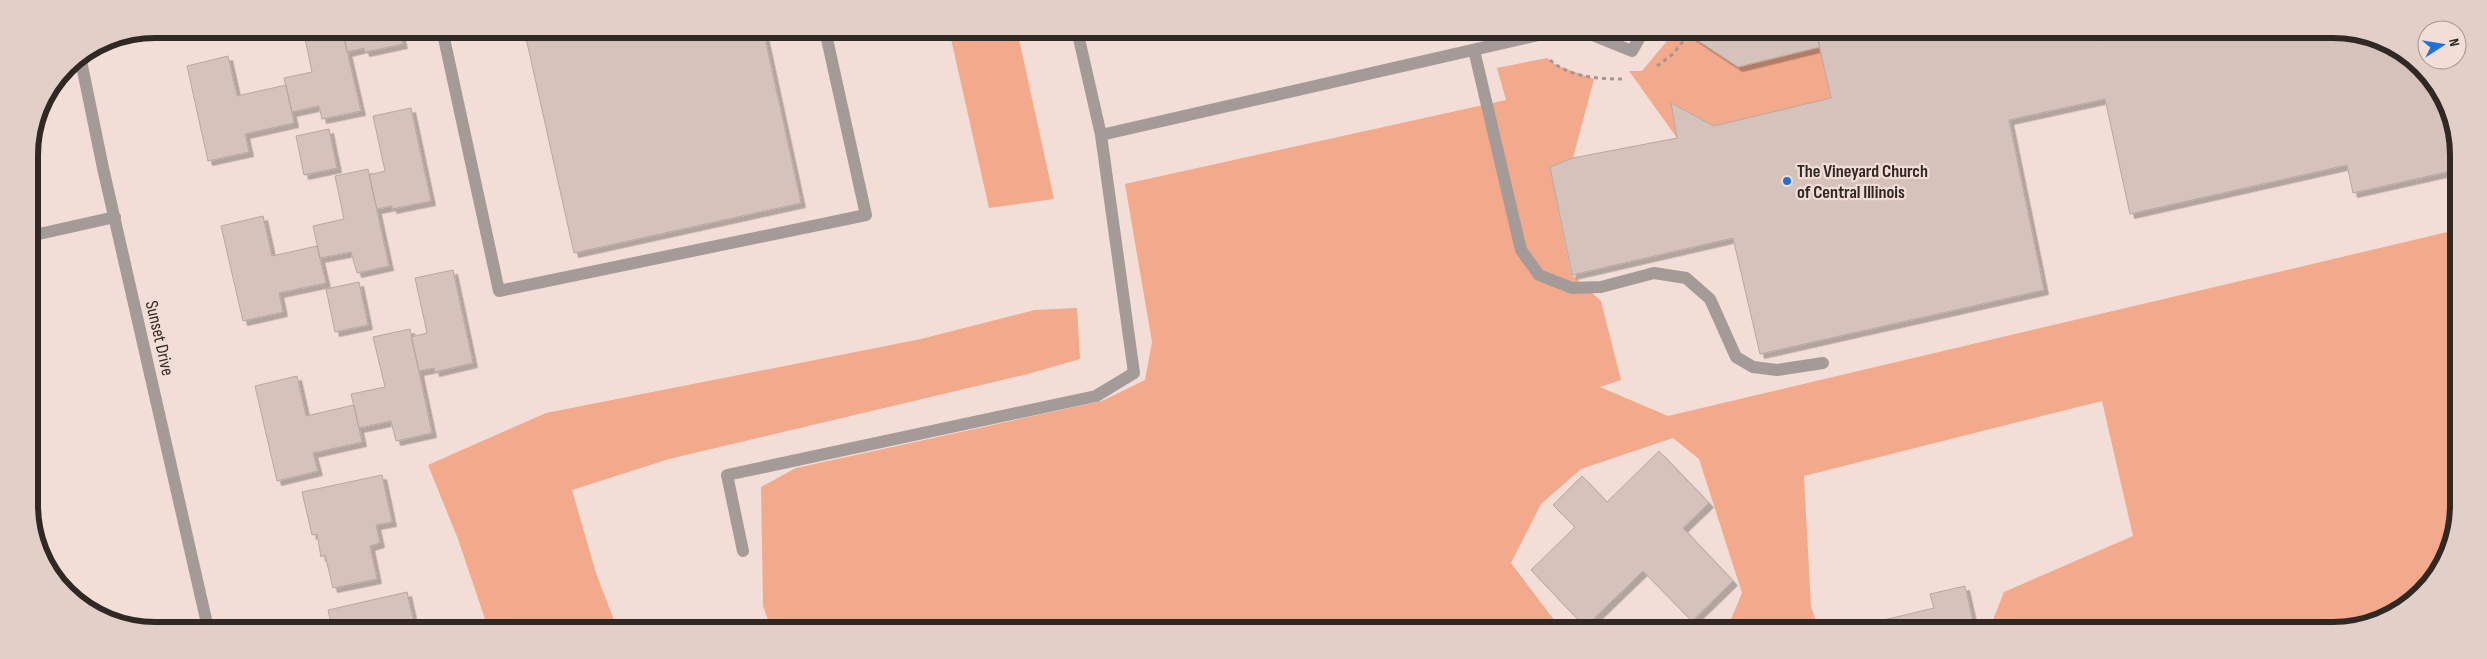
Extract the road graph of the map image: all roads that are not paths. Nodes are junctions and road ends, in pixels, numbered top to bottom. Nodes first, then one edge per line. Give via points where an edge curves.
1 (444, 38) edge
2 (827, 38) edge
3 (1079, 38) edge
4 (1526, 38) edge
5 (1600, 38) edge
6 (1639, 38) edge
7 (1474, 50) junction
8 (81, 63) edge
9 (1101, 135) junction
10 (115, 216) junction
11 (38, 234) edge
12 (1823, 363) dead end
13 (743, 551) dead end
14 (207, 622) edge

1 - 2 street via 499,291 866,214
3 - 9 street
4 - 7 street
5 - 6 street via 1632,51
7 - 9 street
7 - 12 street via 1521,250 1538,275 1572,288 1601,287 1654,273 1686,278 1710,299 1736,357 1753,367 1777,370
8 - 10 street, Sunset Drive
9 - 13 street via 1134,373 1096,396 727,475
10 - 11 street
10 - 14 street, Sunset Drive

